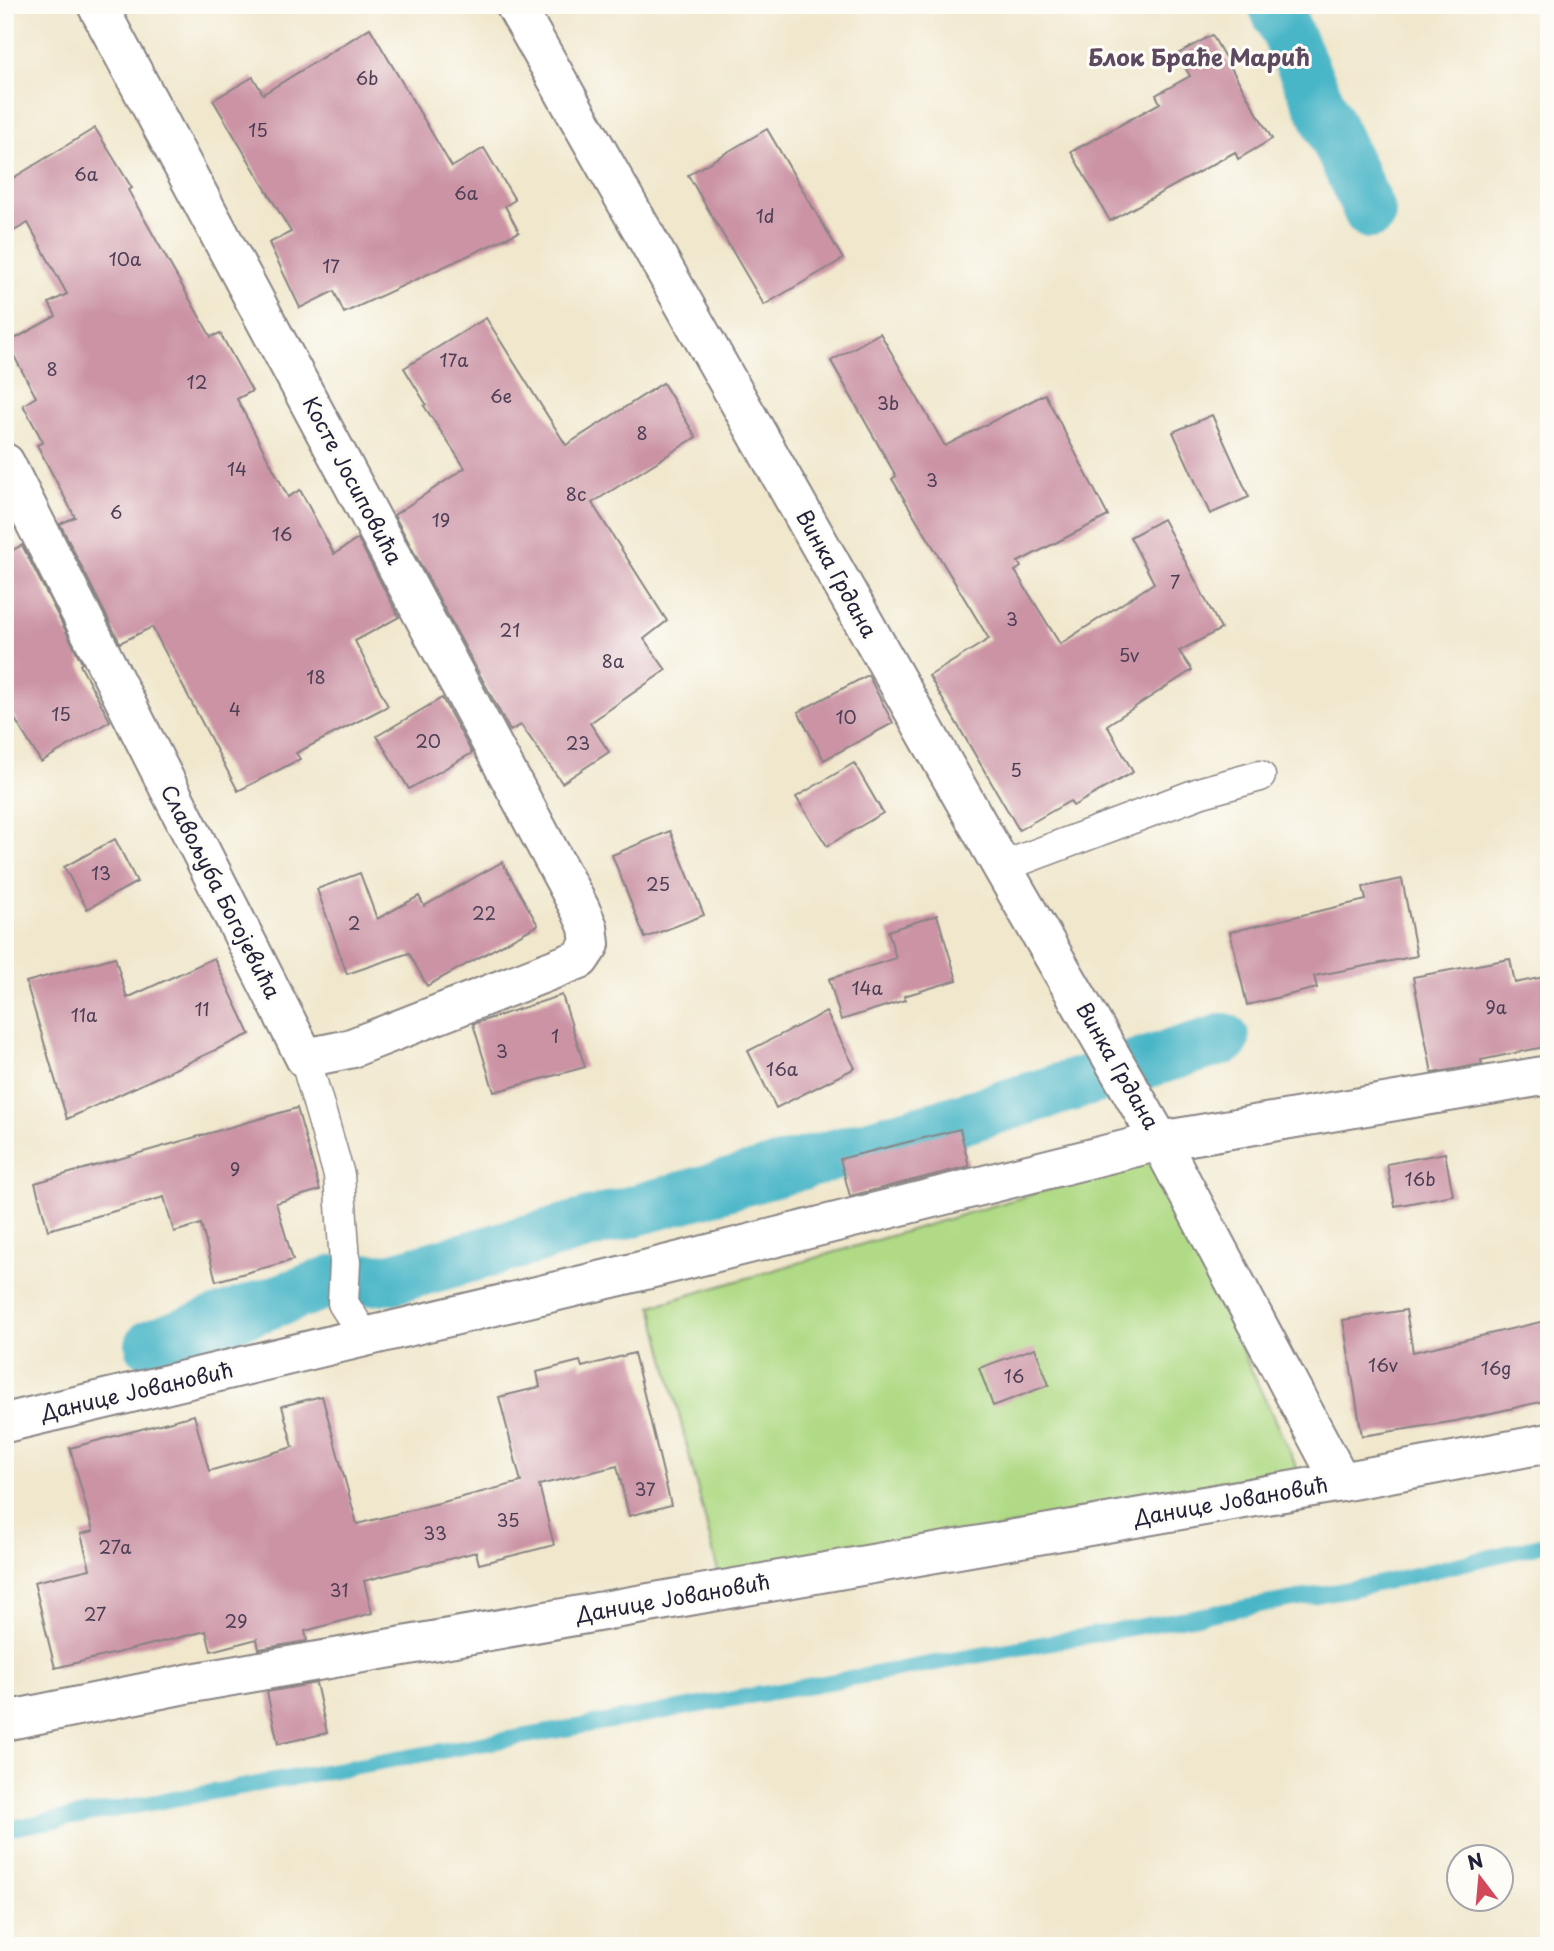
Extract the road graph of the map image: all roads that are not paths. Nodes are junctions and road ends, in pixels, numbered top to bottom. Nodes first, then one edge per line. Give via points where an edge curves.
1 (97, 5) edge
2 (515, 5) edge
3 (5, 463) edge
4 (1260, 776) dead end
5 (1002, 866) junction
6 (304, 1058) junction
7 (1549, 1075) edge
8 (1160, 1141) junction
9 (637, 1272) joint
10 (365, 1338) junction
11 (5, 1423) edge
12 (1549, 1443) edge
13 (1341, 1482) junction
14 (5, 1721) edge

1 - 6 street, Косте Јосиповића via 588,927 590,944 580,959 349,1049
2 - 5 street, Винка Грдана
3 - 6 street, Славољуба Богојевића
4 - 5 lane via 1202,792
5 - 8 street, Винка Грдана
6 - 10 lane via 340,1175 343,1303
7 - 8 street, Винка Грдана
8 - 9 street, Винка Грдана
8 - 13 street, Винка Грдана
9 - 10 street, Данице Јовановић
10 - 11 street, Данице Јовановић
12 - 13 street, Данице Јовановић
13 - 14 street, Данице Јовановић via 186,1684

